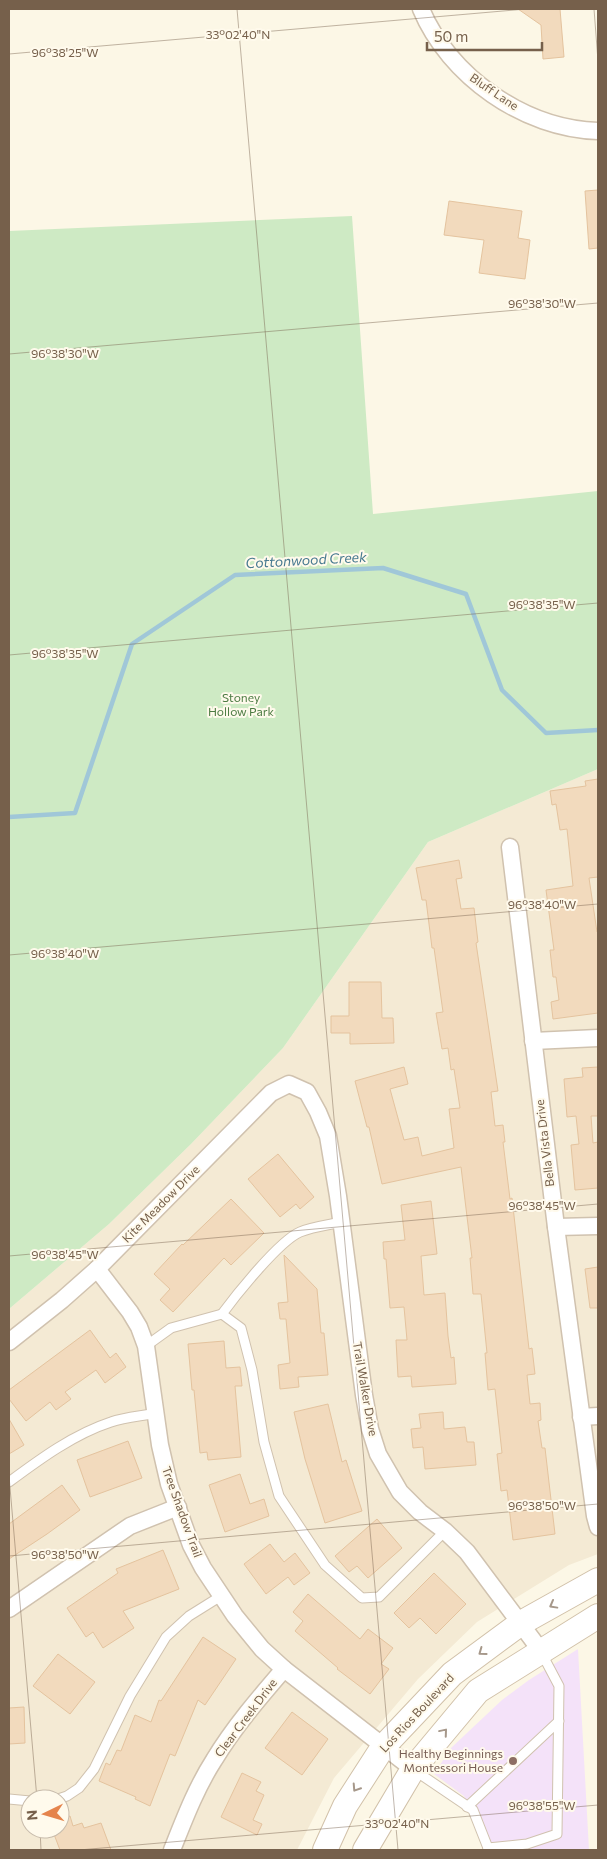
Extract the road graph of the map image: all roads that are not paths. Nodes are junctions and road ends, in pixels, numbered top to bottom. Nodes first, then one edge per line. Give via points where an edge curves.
1 (421, 9) edge
2 (598, 131) edge
3 (510, 847) dead end
4 (598, 1038) edge
5 (533, 1041) junction
6 (289, 1084) joint
7 (342, 1222) junction
8 (598, 1226) edge
9 (556, 1227) junction
10 (98, 1268) junction
11 (222, 1314) junction
12 (9, 1342) edge
13 (146, 1346) junction
14 (156, 1413) junction
15 (581, 1416) junction
16 (598, 1416) edge
17 (9, 1482) edge
18 (178, 1507) junction
19 (598, 1527) edge
20 (444, 1531) junction
21 (598, 1580) edge
22 (221, 1596) junction
23 (9, 1608) edge
24 (598, 1616) edge
25 (521, 1623) junction
26 (541, 1652) junction
27 (284, 1669) junction
28 (559, 1721) junction
29 (383, 1747) junction
30 (413, 1769) junction
31 (70, 1794) edge
32 (467, 1807) junction
33 (488, 1849) edge
34 (172, 1850) edge
35 (325, 1850) edge
36 (365, 1850) edge

1 - 2 street, Bluff Lane via 444,50 471,78 501,100 533,117 562,126
3 - 5 street, Bella Vista Drive
4 - 5 street
5 - 9 street, Bella Vista Drive
6 - 7 street, Trail Walker Drive via 307,1092 328,1136
6 - 10 street, Kite Meadow Drive via 271,1093
7 - 11 lane via 299,1232 284,1243
7 - 20 street, Trail Walker Drive via 370,1429 378,1454 400,1492
8 - 9 street
9 - 15 street, Bella Vista Drive
10 - 12 street, Kite Meadow Drive
10 - 13 street, Tree Shadow Trail via 130,1312
11 - 13 lane via 171,1328
11 - 20 lane via 241,1328 264,1442 279,1496 325,1565 362,1598 379,1597
13 - 14 street, Tree Shadow Trail
14 - 17 lane via 112,1422 81,1435
14 - 18 street, Tree Shadow Trail via 160,1445
15 - 16 street
15 - 19 street, Bella Vista Drive
18 - 22 street, Tree Shadow Trail via 203,1568
18 - 23 street via 130,1526
20 - 25 street, Trail Walker Drive via 467,1552
21 -> 25 main road, Los Rios Boulevard
22 - 27 street, Tree Shadow Trail via 262,1649
22 - 31 lane via 189,1616 166,1637 130,1696 94,1769
24 - 26 main road
25 - 26 street, Trail Walker Drive
25 -> 29 main road, Los Rios Boulevard via 452,1674
26 - 28 lane via 559,1686
30 -> 26 main road via 478,1691
27 - 29 street, Tree Shadow Trail
27 - 34 street, Clear Creek Drive via 244,1716 213,1761
28 - 32 lane
28 - 33 lane via 557,1834 527,1844
29 - 30 street, Tree Shadow Trail
29 -> 35 main road, Los Rios Boulevard via 345,1806
30 - 32 lane
30 - 36 main road
32 - 33 lane via 473,1810

